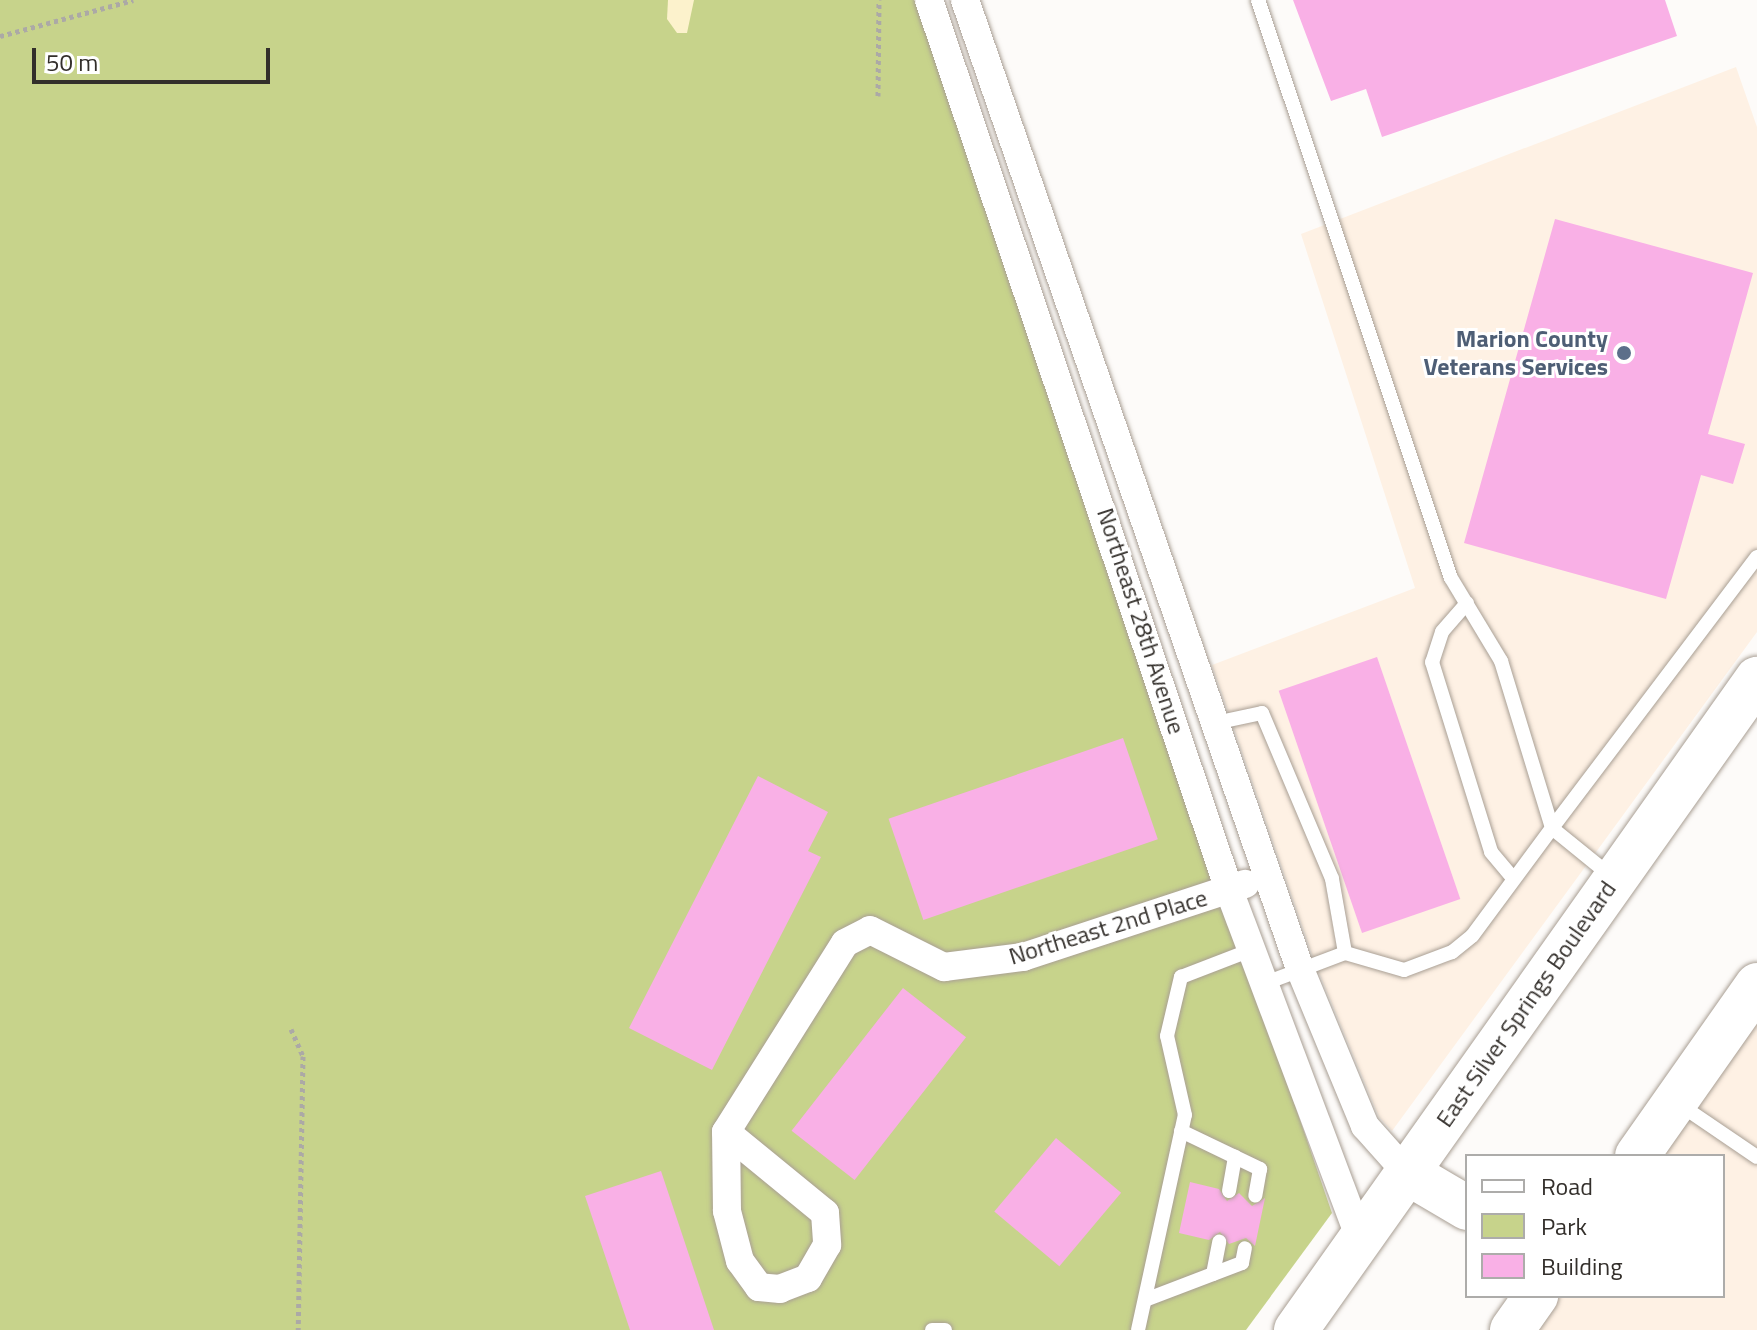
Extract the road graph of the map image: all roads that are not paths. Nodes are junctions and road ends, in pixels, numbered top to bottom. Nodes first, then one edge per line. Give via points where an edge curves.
1 (929, 0) edge
2 (965, 0) edge
3 (1258, 0) edge
4 (1757, 557) edge
5 (1467, 603) junction
6 (1757, 679) edge
7 (1215, 723) junction
8 (1552, 828) junction
9 (1267, 876) junction
10 (1514, 879) junction
11 (1614, 879) junction
12 (1229, 890) junction
13 (1251, 950) junction
14 (1345, 953) junction
15 (1300, 969) junction
16 (1263, 984) junction
17 (1757, 985) edge
18 (1676, 1101) junction
19 (1181, 1131) junction
20 (726, 1132) junction
21 (1638, 1154) edge
22 (1235, 1157) junction
23 (1757, 1157) edge
24 (1406, 1172) junction
25 (1229, 1191) dead end
26 (1255, 1196) dead end
27 (1465, 1207) edge
28 (1360, 1239) junction
29 (1219, 1242) dead end
30 (1245, 1248) dead end
31 (1213, 1274) junction
32 (1501, 1298) edge
33 (1535, 1298) edge
34 (1145, 1300) junction
35 (932, 1330) edge
36 (945, 1330) edge
37 (1138, 1330) edge
38 (1296, 1330) edge
39 (1479, 1330) edge
40 (1512, 1330) edge

1 - 12 street, Northeast 28th Avenue
2 - 7 street, Northeast 28th Avenue
3 - 5 lane via 1451,578
4 - 8 lane
5 - 8 lane via 1501,661
5 - 10 lane via 1442,632 1432,662 1491,852
6 - 11 main road, East Silver Springs Boulevard
7 - 9 street, Northeast 28th Avenue
7 - 14 lane via 1262,713 1332,879
8 - 10 lane
8 - 11 lane
9 - 12 street, Northeast 2nd Place
9 - 15 street, Northeast 28th Avenue
10 - 14 lane via 1452,952 1404,970
11 - 24 main road, East Silver Springs Boulevard
12 - 13 street, Northeast 28th Avenue
12 - 20 street, Northeast 2nd Place via 1023,957 944,967 870,930 845,943
13 - 16 street, Northeast 28th Avenue
13 - 19 lane via 1181,977 1167,1036 1185,1115
14 - 15 lane
15 - 16 lane
15 - 24 street, Northeast 28th Avenue via 1365,1126
16 - 28 street, Northeast 28th Avenue
17 - 18 main road
18 - 21 main road
18 - 23 lane
19 - 22 lane
19 - 34 lane
20 - 20 street via 825,1213 827,1245 808,1278 780,1289 759,1287 740,1261 727,1211
22 - 25 lane
22 - 26 lane via 1260,1169
24 - 27 main road
24 - 28 main road, East Silver Springs Boulevard
28 - 38 main road, East Silver Springs Boulevard
29 - 31 lane
30 - 31 lane via 1242,1263
31 - 34 lane
32 - 39 main road
33 - 40 main road
34 - 37 lane
35 - 36 lane

